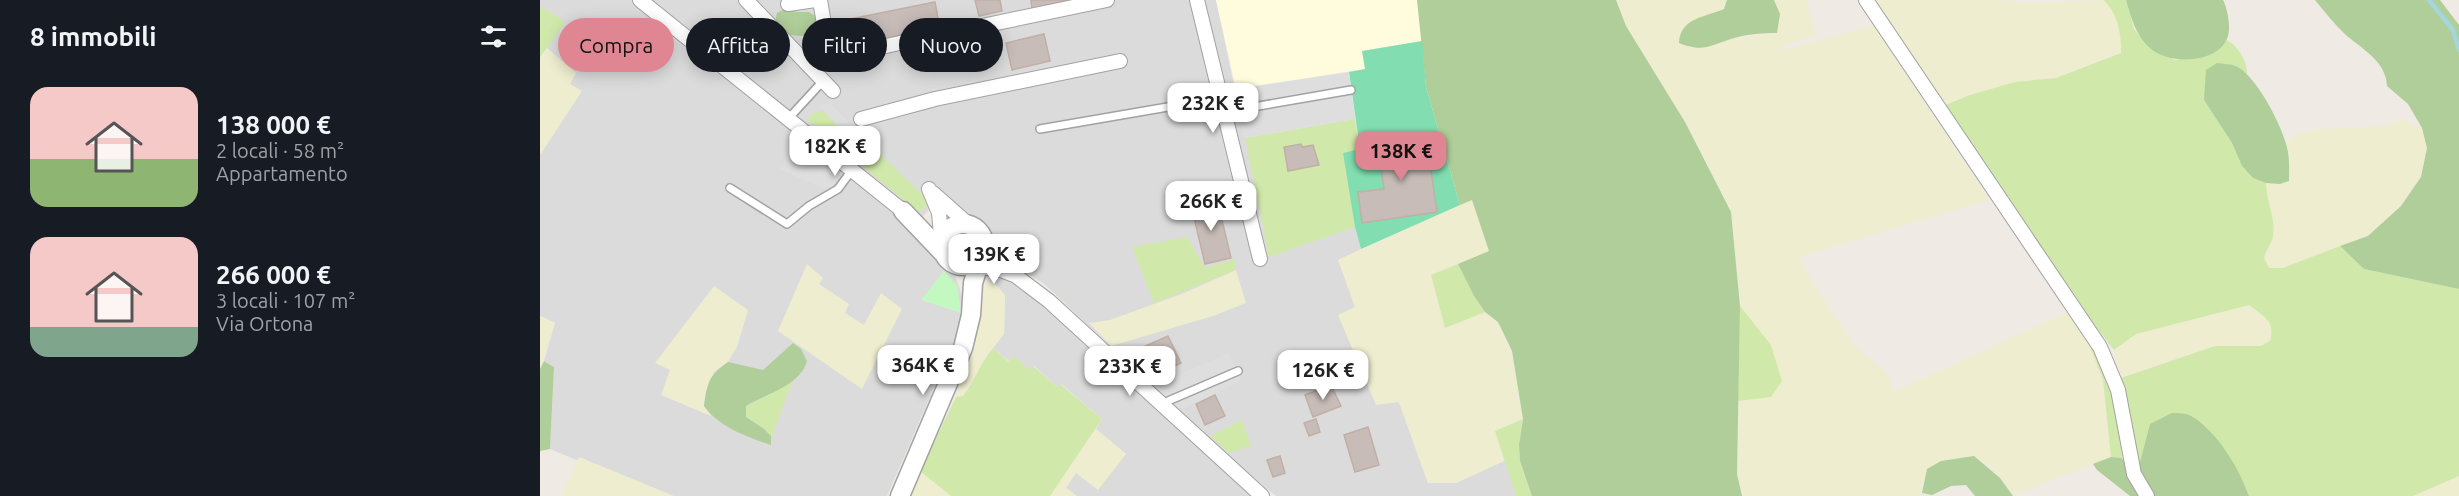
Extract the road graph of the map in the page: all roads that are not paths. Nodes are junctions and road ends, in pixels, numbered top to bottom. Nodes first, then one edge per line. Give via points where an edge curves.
1 (640, 0) edge
2 (746, 0) edge
3 (815, 0) edge
4 (819, 0) edge
5 (1108, 0) edge
6 (1197, 0) edge
7 (1866, 0) edge
8 (788, 4) dead end
9 (1003, 22) edge
10 (899, 43) edge
11 (1120, 61) dead end
12 (828, 86) joint
13 (1352, 90) dead end
14 (1220, 98) junction
15 (1224, 112) junction
16 (788, 118) junction
17 (861, 119) dead end
18 (1040, 129) dead end
19 (852, 170) junction
20 (730, 189) dead end
21 (903, 211) joint
22 (968, 225) junction
23 (963, 255) junction
24 (1260, 259) dead end
25 (1016, 276) junction
26 (971, 300) junction
27 (1238, 370) dead end
28 (1161, 404) junction
29 (900, 496) edge
30 (1262, 496) edge
31 (2147, 496) edge

1 - 16 street
2 - 12 street
3 - 8 street
4 - 10 street via 829,54 836,57
5 - 9 street
6 - 14 street
7 - 31 street via 2100,347 2118,390 2134,474
11 - 17 street via 935,99
12 - 16 lane
13 - 15 lane
14 - 15 street
14 - 18 lane
15 - 24 street
16 - 19 street
19 - 20 lane via 838,189 787,224
19 - 21 street
21 - 23 street
22 - 23 street via 974,227
22 - 23 street via 950,229 943,240
22 - 23 street via 930,189
23 - 25 street
23 - 25 street
23 - 26 street
23 - 26 street
25 - 28 street
26 - 29 street via 963,348
27 - 28 lane
28 - 30 street

